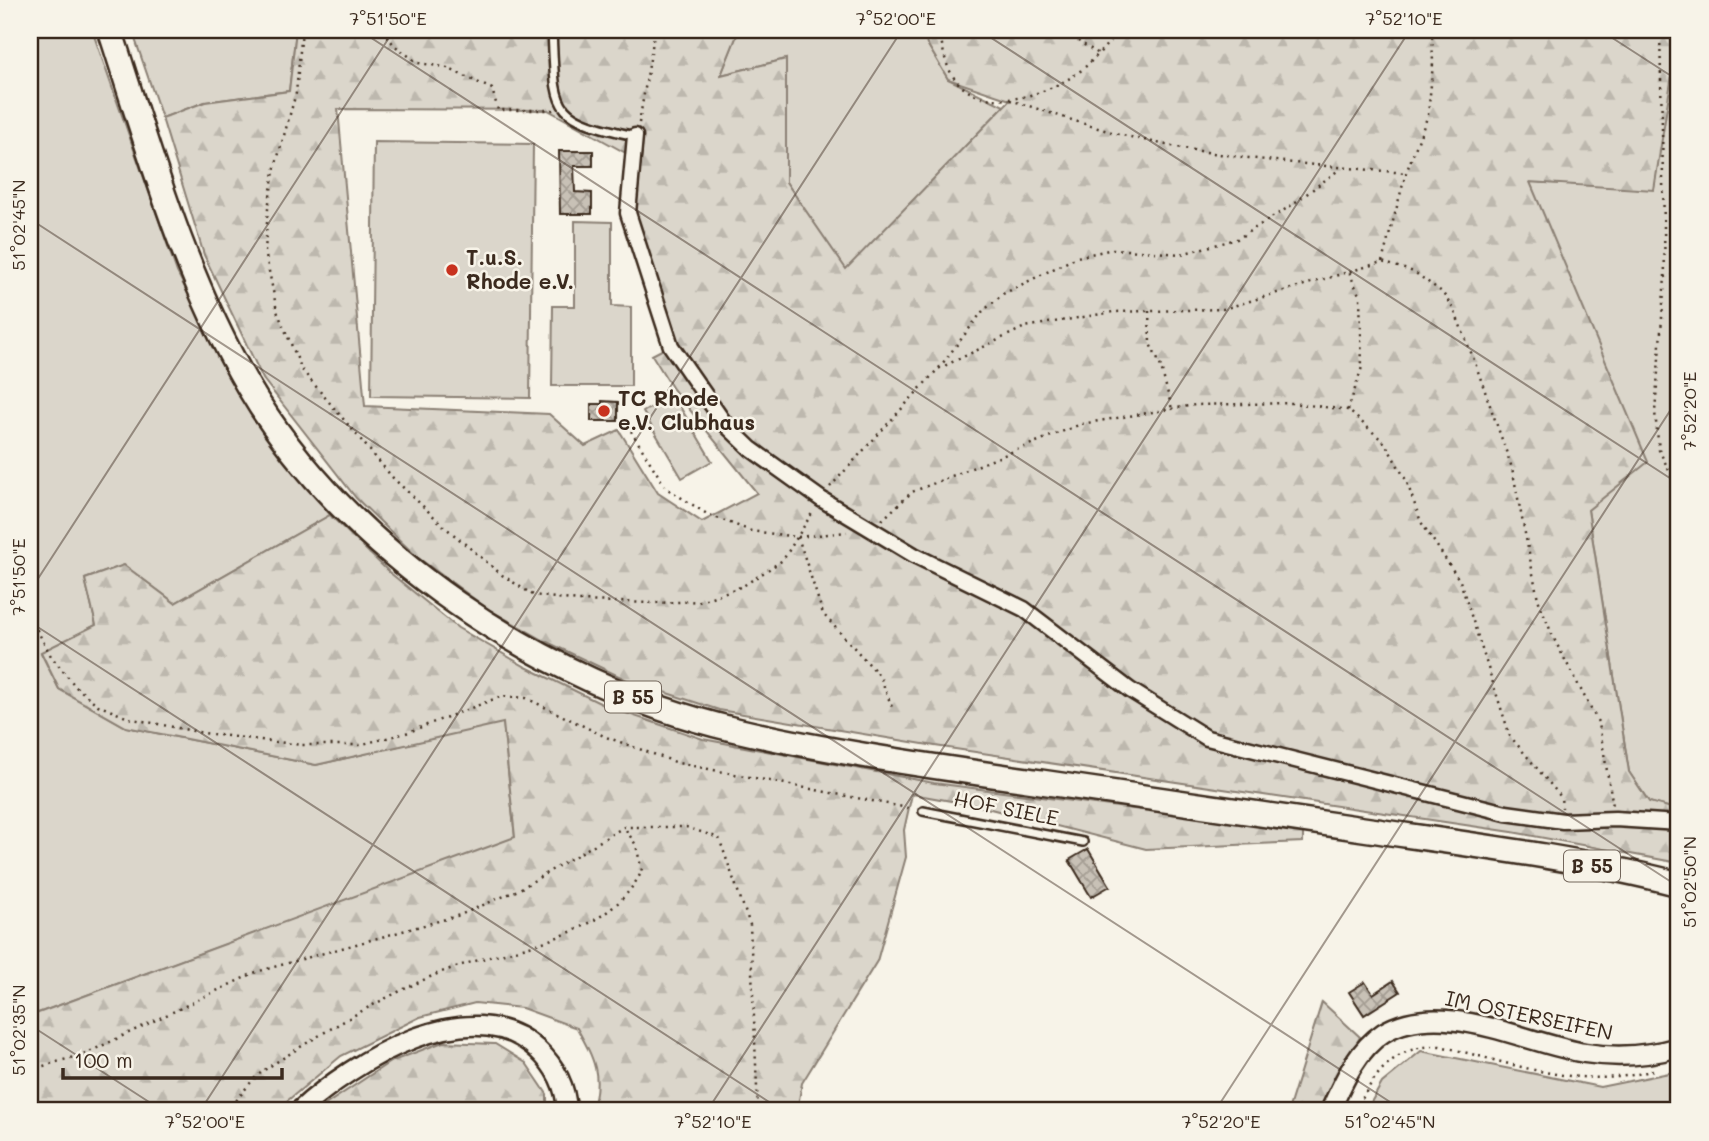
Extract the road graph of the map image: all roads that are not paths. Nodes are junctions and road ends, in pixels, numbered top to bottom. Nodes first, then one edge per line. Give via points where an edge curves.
1 (110, 30) edge
2 (552, 30) edge
3 (635, 136) joint
4 (923, 811) road end
5 (1679, 823) edge
6 (1083, 842) dead end
7 (1679, 884) edge
8 (1679, 1047) edge
9 (299, 1111) edge
10 (567, 1111) edge
11 (1330, 1111) edge

1 - 7 main road, B 55 via 188,260 249,388 294,452 346,510 402,562 467,612 534,652 617,691 730,729 947,768 1505,849
2 - 3 lane via 555,94 569,116
3 - 5 street via 628,213 671,346 725,424 751,449 821,499 914,555 1024,609 1130,690 1207,738 1506,813 1563,821
4 - 6 lane, HOF SIELE
8 - 11 street, IM OSTERSEIFEN via 1617,1057 1445,1019 1413,1021 1369,1045 1344,1080
9 - 10 street via 341,1078 397,1047 438,1030 481,1024 505,1029 544,1055 560,1079

